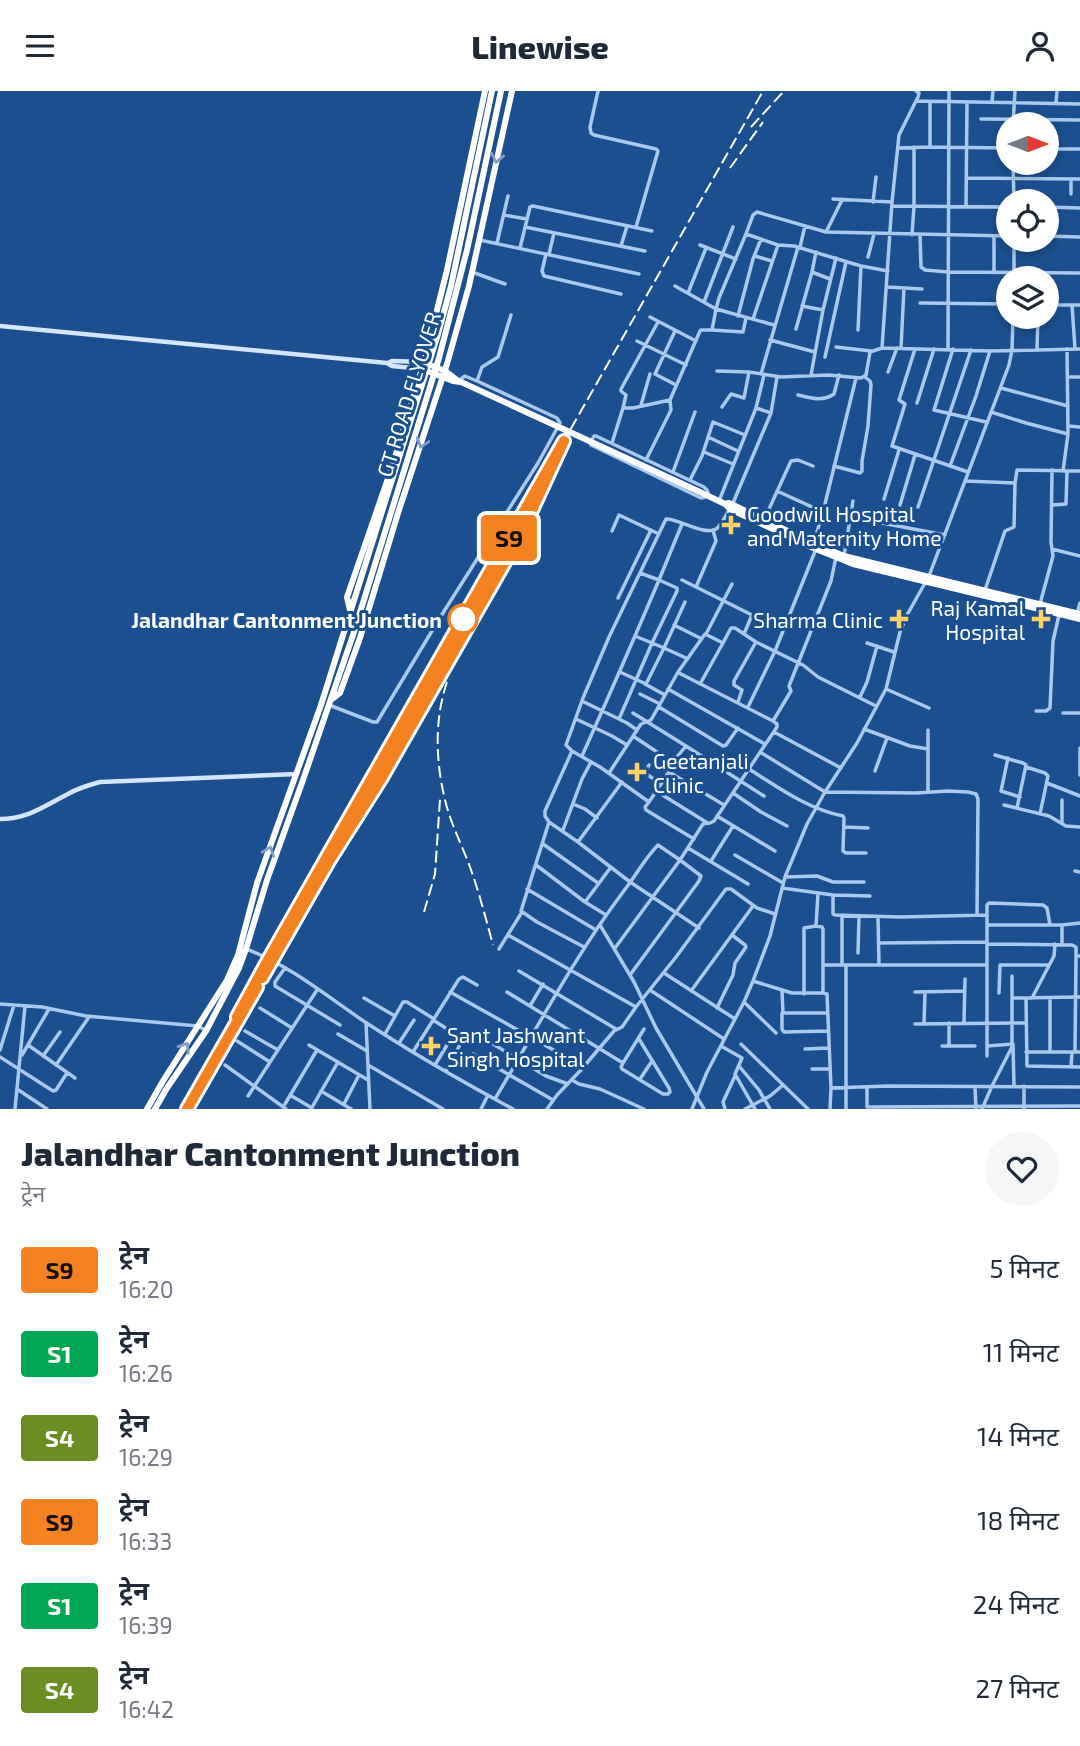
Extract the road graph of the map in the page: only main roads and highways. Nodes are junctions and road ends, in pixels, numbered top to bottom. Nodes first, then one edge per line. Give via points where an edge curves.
1 (485, 91) edge
2 (492, 91) edge
3 (503, 91) edge
4 (512, 91) edge
5 (508, 109) junction
6 (428, 343) junction
7 (452, 348) junction
8 (423, 366) junction
9 (445, 371) junction
10 (457, 381) junction
11 (414, 394) junction
12 (438, 395) junction
13 (727, 504) junction
14 (815, 546) junction
15 (928, 578) junction
16 (350, 612) junction
17 (1079, 616) edge
18 (329, 703) junction
19 (146, 1109) edge
20 (155, 1109) edge

1 - 6 highway
2 - 16 highway, GT ROAD FLYOVER via 451,286
3 - 5 highway
3 - 18 highway, GT ROAD FLYOVER via 439,358
4 - 5 highway
5 -> 7 highway
6 - 7 highway via 436,351
6 - 8 highway
7 - 9 highway
8 - 9 highway
8 - 11 highway
9 - 10 highway
9 - 12 highway
10 - 12 highway
10 - 13 highway
11 - 12 highway via 425,388
11 - 16 highway via 347,597
12 -> 18 highway via 360,638 340,693
13 - 14 highway
13 - 14 highway
14 - 15 highway
14 - 15 highway via 853,564
15 - 17 highway
15 - 17 highway
19 -> 16 highway via 238,955 257,883
18 - 20 highway via 239,968 206,1031

